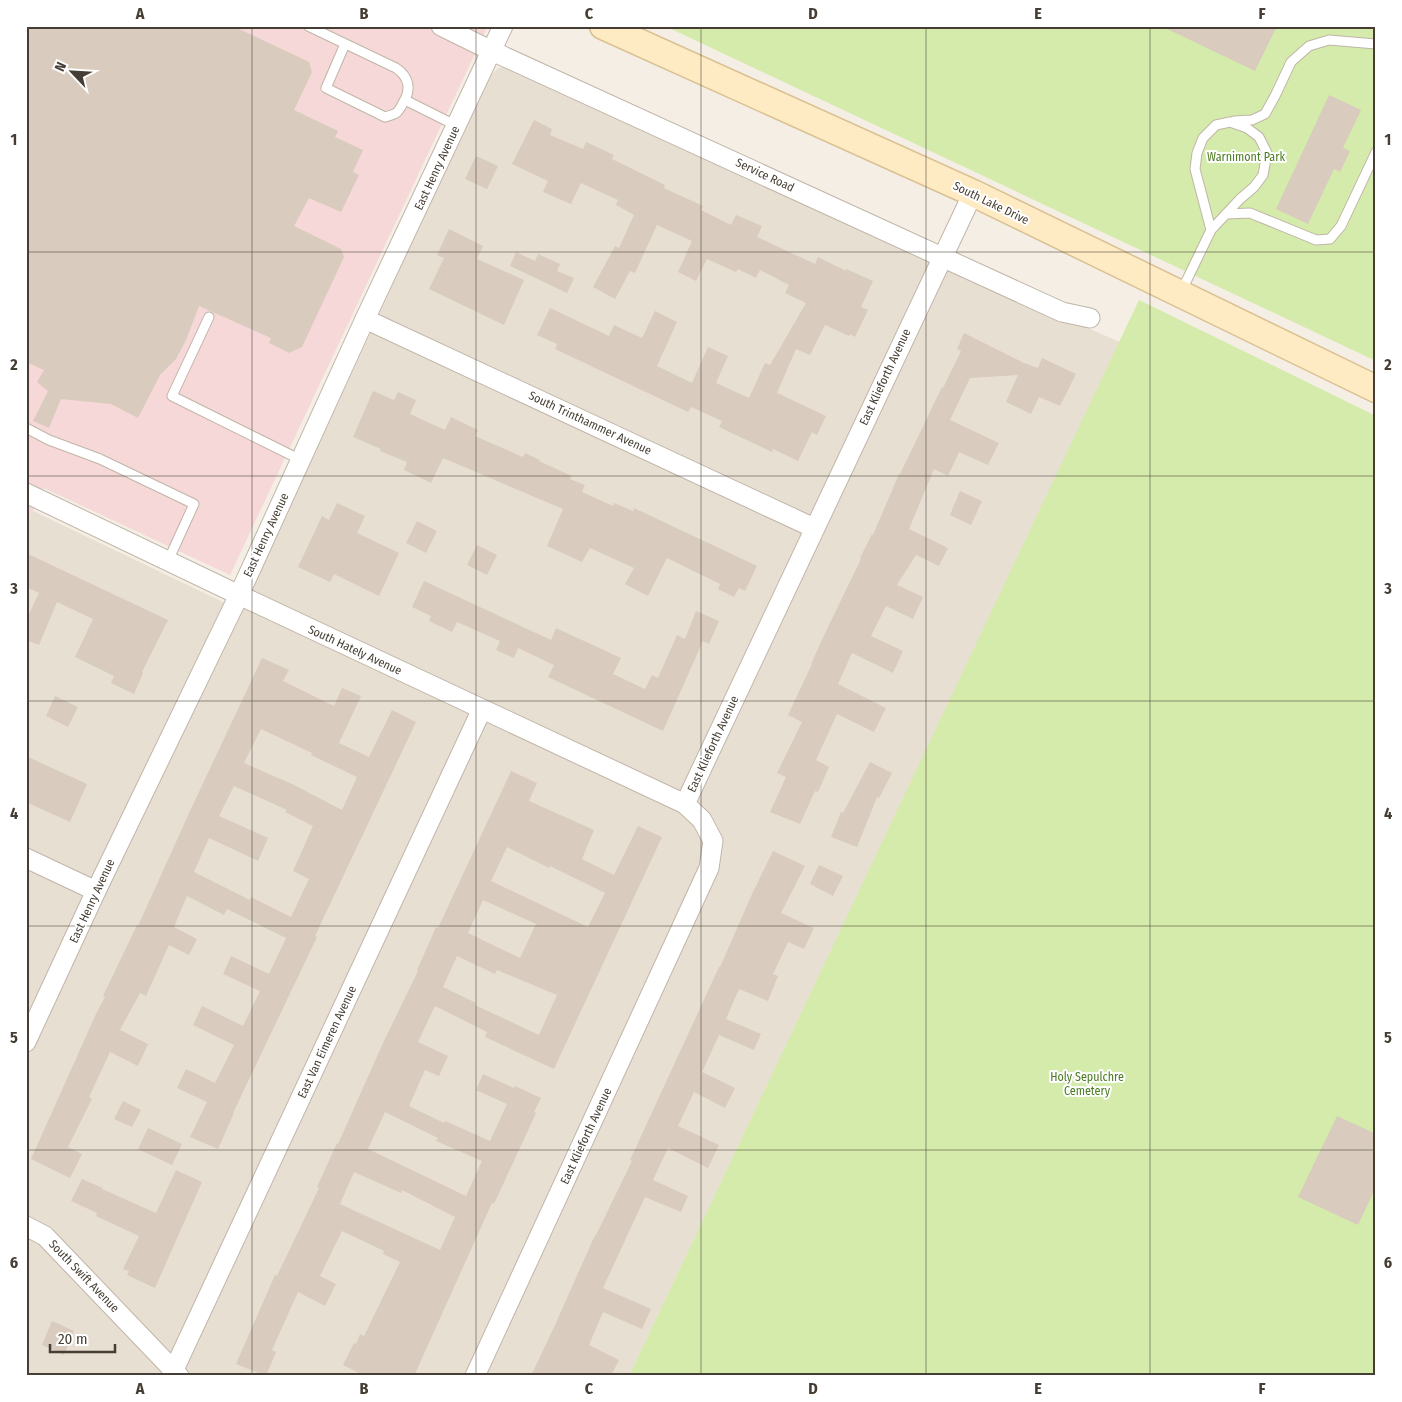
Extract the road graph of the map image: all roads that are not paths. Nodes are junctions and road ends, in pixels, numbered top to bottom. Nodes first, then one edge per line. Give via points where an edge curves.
1 (308, 26) edge
2 (441, 26) edge
3 (503, 26) edge
4 (602, 26) edge
5 (345, 44) junction
6 (1376, 44) edge
7 (492, 51) junction
8 (405, 100) junction
9 (1230, 122) junction
10 (457, 126) junction
11 (1376, 152) edge
12 (973, 193) junction
13 (1226, 214) junction
14 (1211, 230) junction
15 (942, 257) junction
16 (1180, 294) junction
17 (209, 317) dead end
18 (1090, 318) dead end
19 (365, 319) junction
20 (1376, 388) edge
21 (26, 428) edge
22 (301, 460) junction
23 (26, 494) edge
24 (814, 528) junction
25 (168, 561) junction
26 (238, 595) junction
27 (482, 709) junction
28 (686, 804) junction
29 (26, 858) edge
30 (96, 891) junction
31 (26, 1042) edge
32 (26, 1226) edge
33 (175, 1374) edge
34 (475, 1376) edge

1 - 5 lane
2 - 7 street, Service Road
3 - 7 street, East Henry Avenue
4 - 12 main road, South Lake Drive
5 - 8 lane via 403,73 408,81
5 - 8 lane via 326,88 385,117 398,112
6 - 9 lane via 1329,40 1309,46 1291,62 1265,114 1252,120
7 - 10 street, East Henry Avenue
7 - 15 street, Service Road
8 - 10 lane
9 - 13 lane via 1259,137 1267,153 1263,175
9 - 14 lane via 1216,125 1202,138 1197,153 1195,169
10 - 19 street, East Henry Avenue
11 - 13 lane via 1341,226 1330,239 1316,240 1250,213
12 - 15 street, East Klieforth Avenue
12 - 16 main road, South Lake Drive
13 - 14 lane
14 - 16 lane
15 - 18 street, Service Road via 1062,312
15 - 24 street, East Klieforth Avenue
16 - 20 main road, South Lake Drive
17 - 22 lane via 172,396
19 - 22 street, East Henry Avenue
19 - 24 street, South Trinthammer Avenue
21 - 25 lane via 194,504
22 - 26 street, East Henry Avenue
23 - 25 street, South Hately Avenue
24 - 28 street, East Klieforth Avenue
25 - 26 street, South Hately Avenue
26 - 27 street, South Hately Avenue
26 - 30 street, East Henry Avenue
27 - 28 street, South Hately Avenue
27 - 33 street, East Van Eimeren Avenue
28 - 34 street, East Klieforth Avenue via 702,820 713,841 708,868
29 - 30 street
30 - 31 street, East Henry Avenue
32 - 33 street, South Swift Avenue via 45,1236

